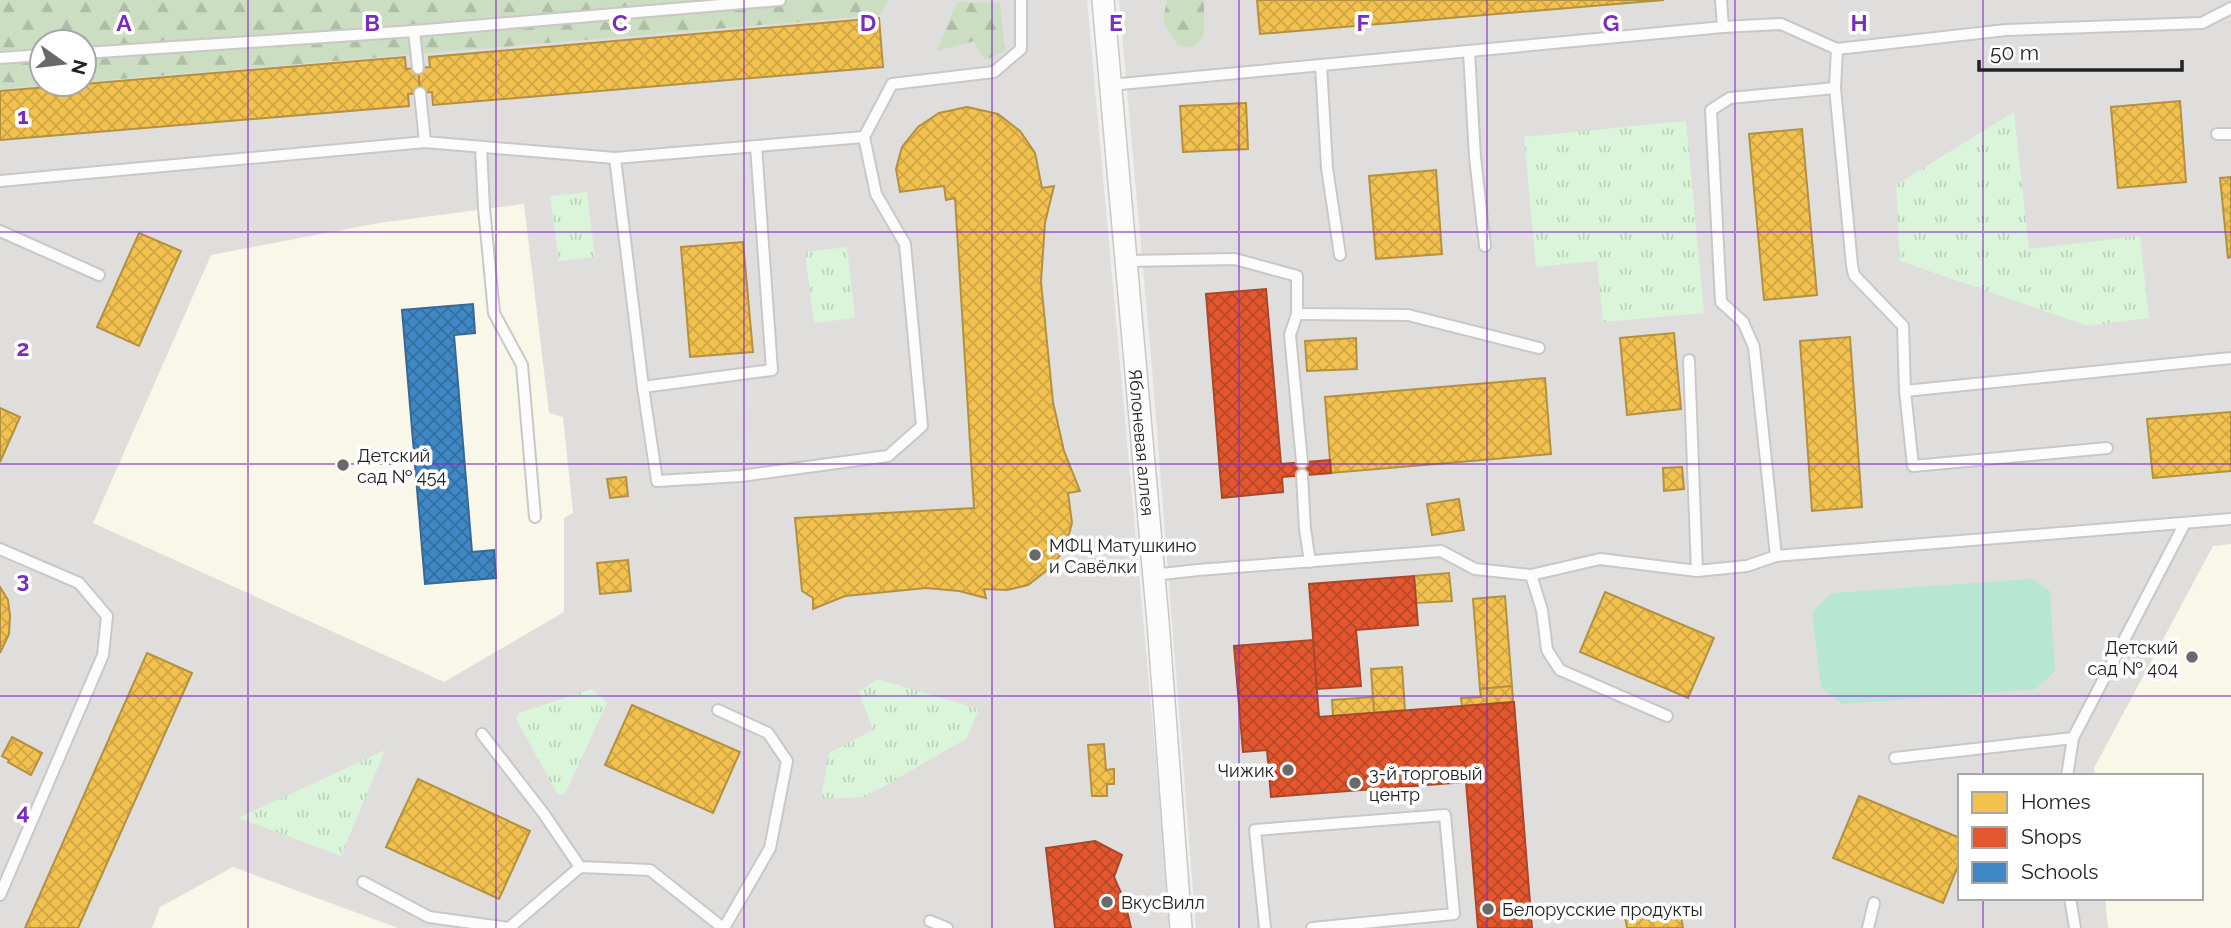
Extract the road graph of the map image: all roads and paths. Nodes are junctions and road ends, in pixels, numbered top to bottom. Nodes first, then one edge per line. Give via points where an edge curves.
1 (780, 0) edge
2 (1021, 0) edge
3 (1103, 0) edge
4 (1721, 0) edge
5 (2231, 8) edge
6 (1723, 27) junction
7 (414, 31) junction
8 (1837, 49) junction
9 (98, 52) edge
10 (1469, 52) junction
11 (28, 56) edge
12 (0, 58) edge
13 (1321, 65) junction
14 (418, 68) dead end
15 (1110, 85) junction
16 (1835, 88) junction
17 (420, 93) dead end
18 (2217, 134) dead end
19 (2231, 134) edge
20 (864, 137) junction
21 (425, 142) junction
22 (756, 146) junction
23 (481, 147) junction
24 (615, 158) junction
25 (0, 181) edge
26 (0, 231) edge
27 (1486, 246) dead end
28 (1339, 255) dead end
29 (1126, 261) junction
30 (99, 275) dead end
31 (1297, 314) junction
32 (1539, 348) dead end
33 (2231, 358) edge
34 (1689, 360) dead end
35 (643, 387) junction
36 (1905, 391) junction
37 (2107, 448) dead end
38 (1302, 462) dead end
39 (1302, 475) dead end
40 (536, 517) dead end
41 (2231, 519) edge
42 (2185, 523) junction
43 (0, 549) edge
44 (1776, 556) junction
45 (1310, 562) junction
46 (1697, 571) junction
47 (1153, 575) junction
48 (1531, 575) junction
49 (718, 710) dead end
50 (1667, 716) dead end
51 (482, 734) dead end
52 (2073, 738) junction
53 (1895, 758) dead end
54 (2067, 774) edge
55 (580, 867) junction
56 (363, 881) dead end
57 (0, 895) edge
58 (2070, 900) edge
59 (1874, 903) dead end
60 (930, 921) dead end
61 (724, 928) edge
62 (947, 928) edge
63 (1181, 928) edge
64 (1265, 928) edge
65 (1312, 928) edge
66 (1868, 928) edge
67 (2075, 928) edge

1 - 7 lane
2 - 20 lane via 1021,49 994,72 892,84
3 - 15 street, Яблоневая аллея
4 - 6 lane
5 - 8 lane via 2202,23 2006,30
6 - 8 lane via 1781,24
6 - 10 lane
7 - 9 lane
7 - 14 lane
8 - 16 lane
10 - 13 lane
10 - 27 lane
11 - 12 lane
13 - 15 lane
13 - 28 lane via 1327,167
15 - 29 street, Яблоневая аллея
16 - 36 lane via 1854,275 1903,326
16 - 44 lane via 1730,98 1711,110 1721,302 1743,322 1754,347
17 - 21 lane
18 - 19 lane
20 - 22 lane
20 - 35 lane via 876,194 905,244 922,426 888,456 741,476 657,481
21 - 23 lane
21 - 25 lane
22 - 24 lane
22 - 35 lane via 772,370
23 - 24 lane
23 - 40 lane via 494,313 522,365
24 - 35 lane
26 - 30 lane
29 - 31 lane via 1235,259 1297,276
29 - 47 street, Яблоневая аллея
31 - 32 lane via 1408,315
31 - 38 lane via 1290,335
33 - 36 lane
34 - 46 lane
36 - 37 lane via 1913,466
39 - 45 lane
41 - 42 lane
42 - 44 lane
42 - 52 lane
43 - 57 lane via 79,583 107,617 103,655
44 - 46 lane via 1747,566
45 - 47 lane
45 - 48 lane via 1441,551 1475,569
46 - 48 lane via 1600,559
47 - 63 street, Яблоневая аллея
48 - 50 lane via 1547,650 1560,670
49 - 61 lane via 768,733 787,761 770,848
51 - 55 lane
52 - 53 lane
52 - 54 lane
55 - 56 lane via 509,928 429,917
55 - 61 lane via 650,870
58 - 67 lane
59 - 66 lane
60 - 62 lane
64 - 65 lane via 1255,830 1445,815 1454,914

